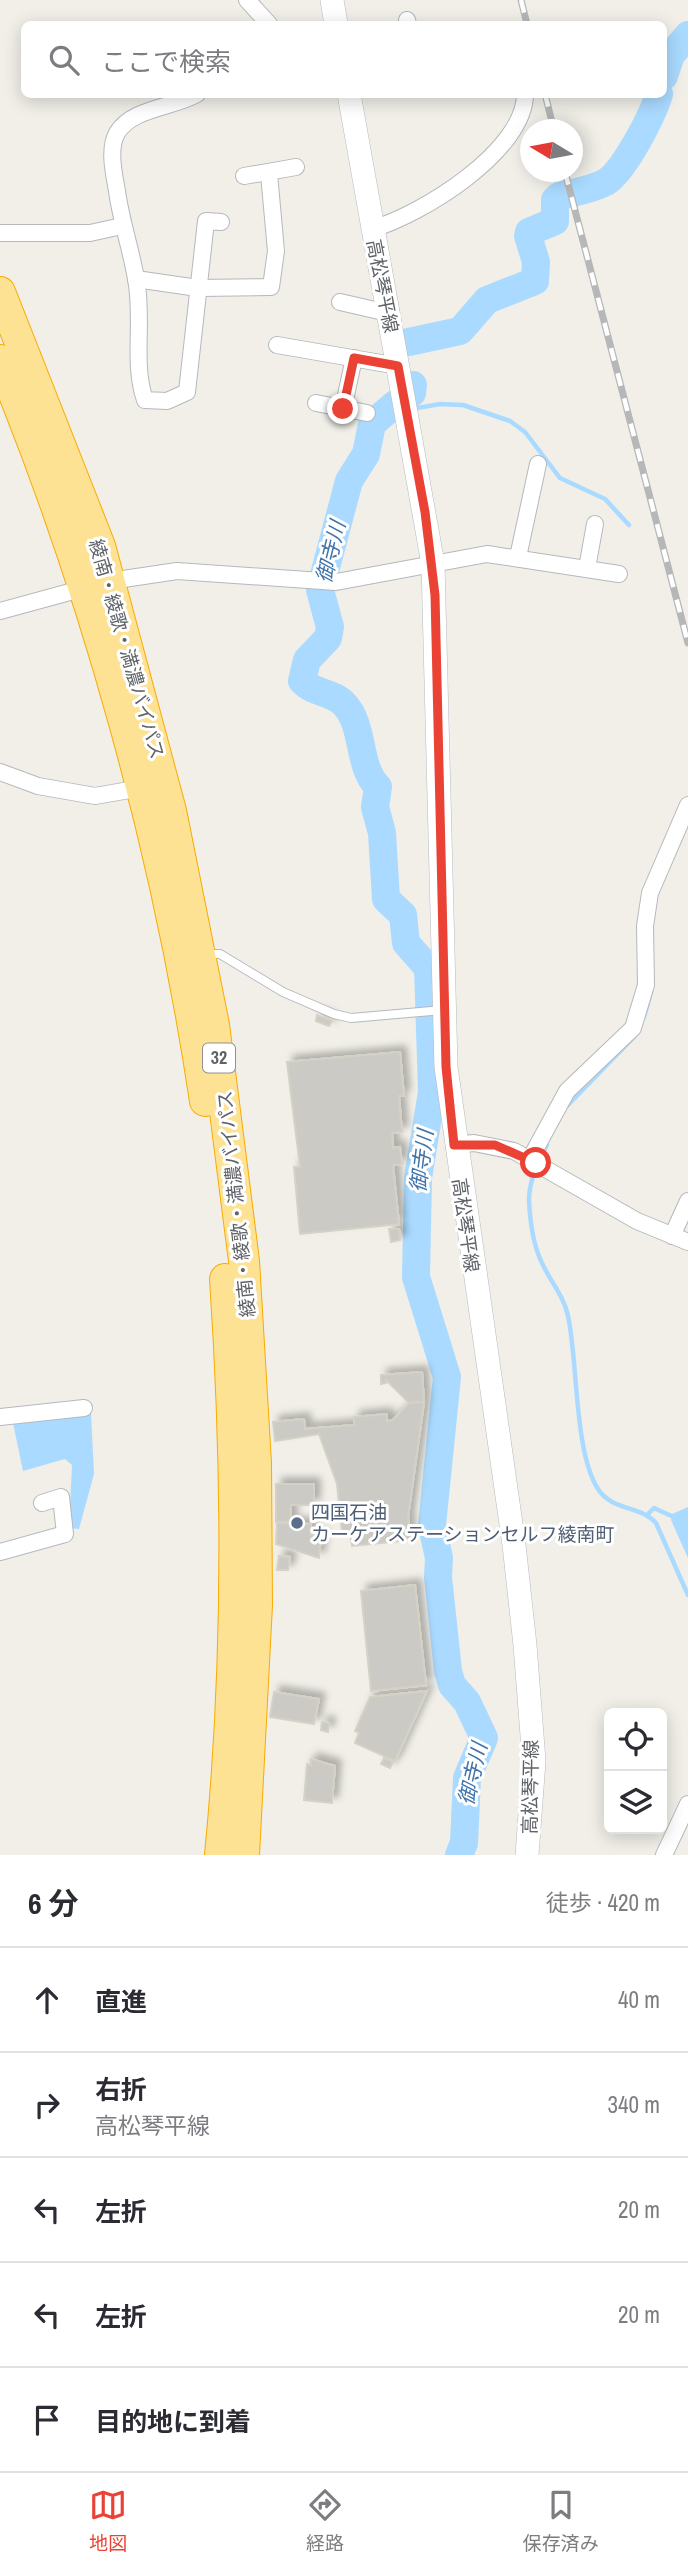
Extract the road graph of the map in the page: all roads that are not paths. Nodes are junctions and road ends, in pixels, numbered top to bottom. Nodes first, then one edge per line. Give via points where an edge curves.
1 (247, 0) edge
2 (331, 0) edge
3 (266, 21) edge
4 (335, 21) edge
5 (190, 98) edge
6 (350, 98) edge
7 (524, 98) edge
8 (296, 167) dead end
9 (269, 174) junction
10 (244, 176) dead end
11 (221, 222) dead end
12 (122, 226) junction
13 (372, 229) junction
14 (0, 233) edge
15 (136, 279) junction
16 (198, 288) junction
17 (0, 292) edge
18 (340, 302) dead end
19 (388, 313) junction
20 (277, 345) dead end
21 (354, 358) junction
22 (0, 360) edge
23 (398, 366) junction
24 (316, 403) dead end
25 (343, 409) junction
26 (367, 413) dead end
27 (538, 464) dead end
28 (595, 524) dead end
29 (518, 556) junction
30 (433, 564) junction
31 (587, 568) junction
32 (619, 574) dead end
33 (97, 585) junction
34 (0, 611) edge
35 (0, 772) edge
36 (141, 788) junction
37 (688, 805) edge
38 (200, 954) junction
39 (435, 1011) junction
40 (454, 1145) junction
41 (535, 1163) junction
42 (688, 1201) edge
43 (672, 1236) junction
44 (688, 1242) edge
45 (84, 1408) dead end
46 (0, 1417) edge
47 (43, 1503) dead end
48 (0, 1552) edge
49 (688, 1804) edge
50 (220, 1855) edge
51 (244, 1855) edge
52 (527, 1855) edge
53 (664, 1855) edge

1 - 3 street
2 - 4 main road
5 - 12 street via 143,113 116,135 112,158
6 - 13 main road, 高松琴平線
7 - 13 street via 517,124 471,176 396,222
8 - 9 street
9 - 10 street
9 - 16 street via 276,251 271,287
11 - 16 street via 205,221
12 - 14 street via 90,233
12 - 15 street
13 - 19 main road, 高松琴平線
15 - 16 street
15 - 16 street via 141,340 137,377 145,400 167,401 187,391
17 - 33 highway, 綾南・綾歌・満濃バイパス / 32 via 71,470
18 - 19 street
19 - 23 main road, 高松琴平線
20 - 21 street
21 - 23 street
21 - 25 street
22 - 33 highway, 綾南・綾歌・満濃バイパス / 32
23 - 30 main road, 高松琴平線
24 - 25 street
25 - 26 street
27 - 29 street
28 - 31 street
29 - 30 street via 487,554
29 - 31 street
30 - 33 street via 323,581 177,571
30 - 39 main road, 高松琴平線
31 - 32 street
33 - 34 street
33 - 36 highway, 綾南・綾歌・満濃バイパス / 32
33 - 38 highway, 綾南・綾歌・満濃バイパス / 32 via 171,811
35 - 36 street via 38,786 95,796
36 - 50 highway, 綾南・綾歌・満濃バイパス / 32 via 194,1030 224,1265 236,1464 236,1607
37 - 41 street via 650,892 645,926 646,985 633,1028 567,1091
38 - 39 lane via 220,954 284,992 334,1014 351,1017
38 - 51 highway, 綾南・綾歌・満濃バイパス / 32 via 232,1143 252,1357 257,1605
39 - 40 main road, 高松琴平線
40 - 41 street via 495,1145
40 - 52 main road, 高松琴平線 via 525,1645 534,1761
41 - 43 street
42 - 43 street
43 - 44 street
45 - 46 street
47 - 48 street via 61,1497 65,1534
49 - 53 street

